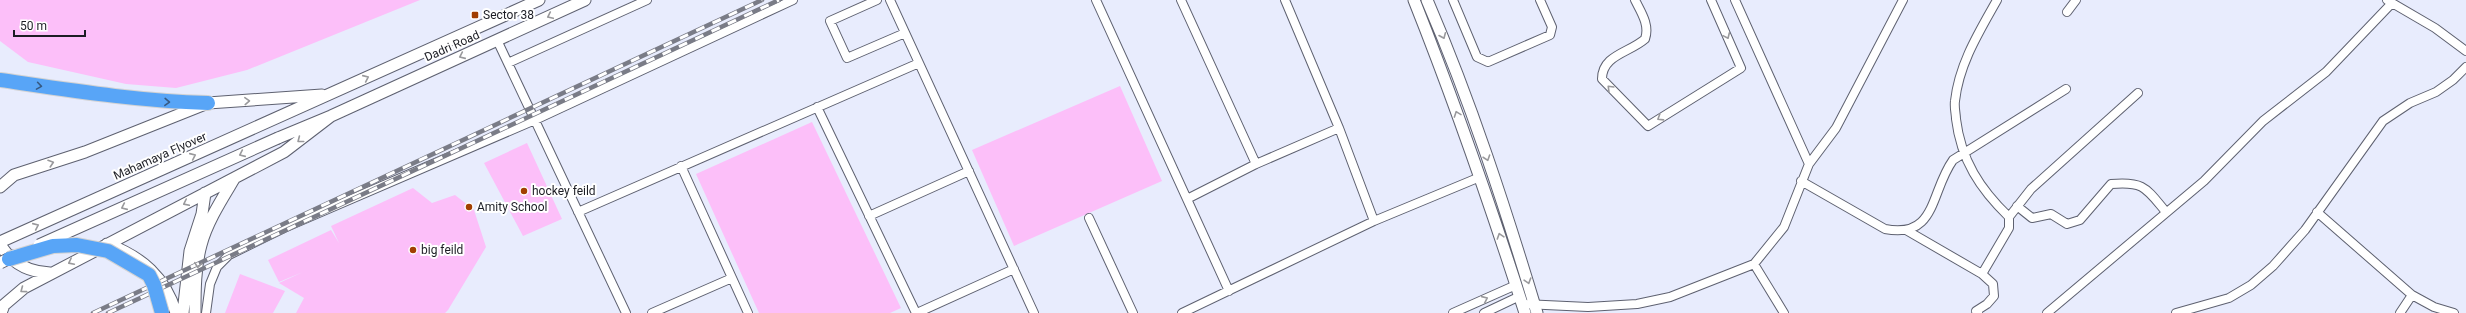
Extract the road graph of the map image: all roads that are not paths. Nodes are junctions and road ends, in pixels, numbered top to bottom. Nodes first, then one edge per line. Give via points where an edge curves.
1 (539, 0) edge
2 (585, 0) edge
3 (647, 0) edge
4 (794, 0) edge
5 (877, 0) edge
6 (890, 0) edge
7 (1096, 0) edge
8 (1181, 0) edge
9 (1285, 0) edge
10 (1414, 0) edge
11 (1427, 0) edge
12 (1453, 0) edge
13 (1540, 0) edge
14 (1635, 0) edge
15 (1711, 0) edge
16 (1735, 0) edge
17 (1903, 0) edge
18 (1997, 0) edge
19 (2076, 0) edge
20 (2389, 2) edge
21 (2067, 12) dead end
22 (905, 33) junction
23 (497, 40) junction
24 (2466, 51) edge
25 (508, 63) junction
26 (919, 63) junction
27 (2466, 67) edge
28 (0, 80) edge
29 (2066, 88) dead end
30 (2138, 93) dead end
31 (331, 94) junction
32 (208, 103) junction
33 (817, 107) junction
34 (330, 116) junction
35 (535, 120) junction
36 (1339, 128) junction
37 (1962, 153) junction
38 (1256, 164) junction
39 (1809, 164) junction
40 (681, 166) junction
41 (969, 171) junction
42 (1480, 177) junction
43 (235, 178) junction
44 (1800, 182) junction
45 (0, 187) edge
46 (205, 193) junction
47 (1187, 199) junction
48 (2017, 206) junction
49 (578, 212) junction
50 (2166, 212) junction
51 (2317, 212) junction
52 (869, 216) junction
53 (2009, 217) junction
54 (1088, 218) dead end
55 (1374, 220) junction
56 (1906, 230) junction
57 (0, 243) edge
58 (107, 244) junction
59 (4, 261) edge
60 (1754, 264) junction
61 (1014, 269) junction
62 (50, 273) junction
63 (1982, 274) junction
64 (732, 278) junction
65 (1516, 285) junction
66 (1229, 291) junction
67 (2412, 295) junction
68 (1522, 304) edge
69 (1536, 309) edge
70 (1, 313) edge
71 (162, 313) edge
72 (176, 313) edge
73 (184, 313) edge
74 (195, 313) edge
75 (206, 313) edge
76 (626, 313) edge
77 (652, 313) edge
78 (748, 313) edge
79 (917, 313) edge
80 (1034, 313) edge
81 (1133, 313) edge
82 (1182, 313) edge
83 (1453, 313) edge
84 (1484, 313) edge
85 (1784, 313) edge
86 (1978, 313) edge
87 (2047, 313) edge
88 (2176, 313) edge
89 (2400, 313) edge
90 (2454, 313) edge

31 -> 1 main road, Dadri Road
2 -> 23 main road, Dadri Road
3 - 25 street
4 - 35 street
5 - 22 street via 830,21 847,58
6 - 22 street
7 - 47 street
8 - 38 street
9 - 36 street
42 -> 10 main road
11 -> 69 main road via 1452,57 1509,220
12 - 13 street via 1477,57 1488,62 1550,35 1552,27
15 -> 14 street via 1741,68 1648,126 1602,79 1602,70 1606,62 1645,39 1646,24
16 - 39 street
17 - 39 street via 1836,128
18 - 37 street via 1973,41 1960,75 1954,102
19 - 21 street
20 - 24 street via 2435,28
20 - 50 street via 2326,72 2263,121 2204,181
22 - 26 street
23 - 25 street
23 -> 34 main road, Dadri Road
25 - 35 street
26 - 33 street
26 - 41 street
27 - 51 street via 2436,92 2410,103 2383,121
28 -> 32 highway via 153,101
29 - 37 street via 2034,111
30 - 48 street via 2031,189
32 -> 31 main road
57 -> 31 main road, Mahamaya Flyover
45 -> 32 main road via 14,175 85,152
33 - 40 street
33 - 52 street
34 -> 43 main road via 284,152
34 -> 59 main road, bridge
35 - 49 street
35 - 75 street via 284,228 229,255 217,267 212,279
36 - 38 street
36 - 55 street
37 - 53 street via 1976,179
37 - 56 street via 1946,170 1926,217 1915,228
38 - 47 street
39 - 44 street
40 - 49 street
40 - 64 street
41 - 52 street
41 - 61 street
42 - 55 street
65 -> 42 main road
43 - 46 main road
43 -> 74 main road via 218,204 201,245 195,290
44 - 56 street via 1885,229
44 - 60 street via 1784,227
46 -> 58 main road
46 - 73 main road via 201,219 190,251
47 - 66 street
48 - 50 street via 2032,218 2051,214 2067,224 2080,220 2111,184 2132,182 2149,192
48 - 53 street
49 - 76 street
50 - 87 street
51 - 67 street
51 - 88 street via 2273,266 2251,285 2229,298
52 - 79 street
53 - 63 street via 2009,228
54 - 81 street
55 - 66 street
56 - 63 street
57 - 62 main road via 9,257 24,268
58 -> 62 main road
58 - 72 main road via 126,251 156,274 170,294
59 - 71 highway, bridge via 53,246 77,245 108,251 149,275
60 - 69 street via 1670,297 1638,304
60 - 85 street
61 - 79 street
61 - 80 street
62 -> 70 main road via 24,288 4,305
63 - 86 street via 1993,284 1994,296 1976,311
64 - 77 street
64 - 78 street
65 - 68 main road
83 -> 65 street
66 - 82 street
67 - 89 street
67 - 90 street via 2434,307
68 - 69 street
68 - 84 street

